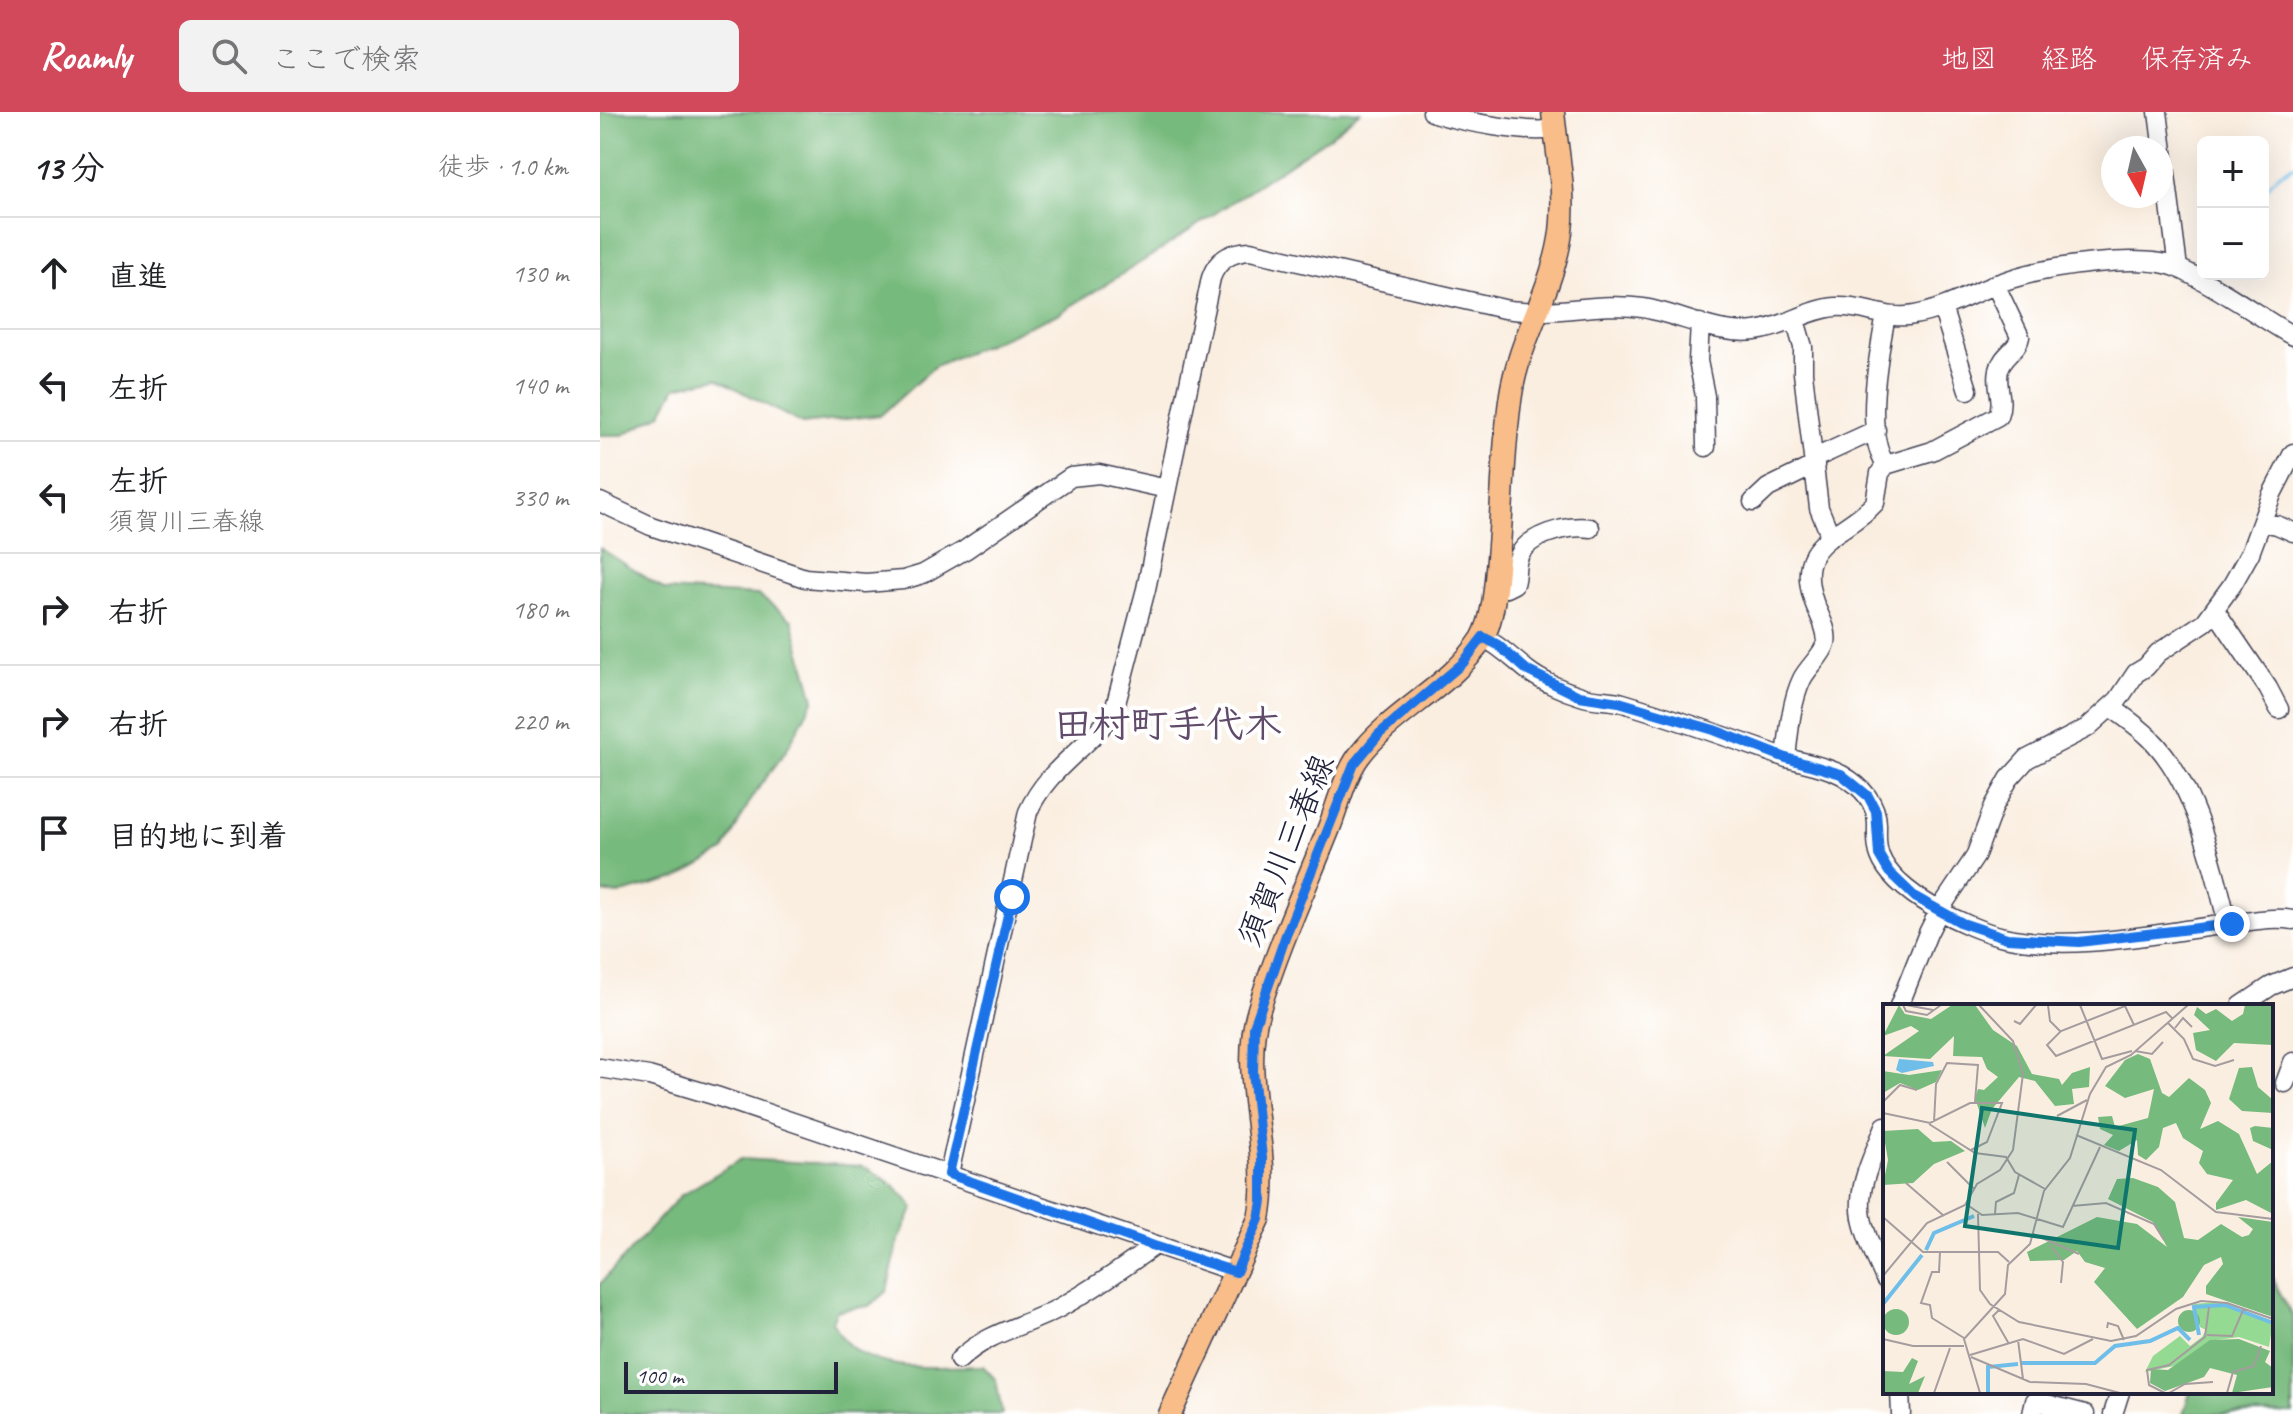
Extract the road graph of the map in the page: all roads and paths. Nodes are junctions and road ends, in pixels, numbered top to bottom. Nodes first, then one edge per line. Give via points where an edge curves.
1 (1432, 112) edge
2 (2158, 112) edge
3 (1554, 120) edge
4 (2178, 268) junction
5 (1995, 284) junction
6 (1942, 307) junction
7 (1537, 311) junction
8 (1886, 315) junction
9 (1795, 320) junction
10 (1700, 323) junction
11 (2293, 336) edge
12 (1968, 390) dead end
13 (1876, 430) junction
14 (1706, 447) dead end
15 (2293, 453) edge
16 (1815, 462) junction
17 (1886, 465) junction
18 (1167, 489) junction
19 (600, 502) edge
20 (1753, 502) dead end
21 (2262, 522) junction
22 (1590, 528) dead end
23 (2293, 532) edge
24 (1830, 535) junction
25 (1496, 580) junction
26 (2215, 610) junction
27 (1483, 637) junction
28 (2111, 707) junction
29 (2279, 709) dead end
30 (1786, 758) junction
31 (1940, 909) junction
32 (2293, 920) edge
33 (2228, 925) junction
34 (2293, 977) edge
35 (1900, 1004) edge
36 (2244, 1004) edge
37 (2293, 1062) edge
38 (600, 1068) edge
39 (2285, 1083) dead end
40 (1883, 1131) edge
41 (949, 1174) junction
42 (1154, 1246) junction
43 (1236, 1272) junction
44 (1883, 1274) edge
45 (959, 1360) dead end
46 (1900, 1394) edge
47 (2119, 1394) edge
48 (1170, 1414) edge
49 (1901, 1414) edge
50 (2032, 1414) edge
51 (2085, 1414) edge
52 (2113, 1414) edge

1 - 3 street via 1529,131 1547,131
2 - 4 street
3 - 7 main road, 須賀川三春線 via 1564,199 1560,237
4 - 5 street via 2135,260 2028,274
4 - 11 street
5 - 6 street
5 - 17 street via 2020,337 1999,367 1998,416 1932,451
6 - 8 street
6 - 12 street
7 - 10 street via 1640,307
7 - 18 street via 1504,309 1250,251 1233,253 1211,278
7 - 25 main road, 須賀川三春線 via 1512,389
8 - 9 street via 1838,307
8 - 13 street
9 - 10 street via 1738,332
9 - 16 street via 1803,347
10 - 14 street
13 - 16 street
13 - 17 street
15 - 21 street
16 - 20 street
16 - 24 street via 1819,508
17 - 24 street via 1875,503
18 - 19 street via 1099,474 1071,477 923,574 866,583 805,578 651,526
18 - 41 street via 1114,711 1047,779 1028,812
21 - 23 street
21 - 26 street via 2250,553
22 - 25 street via 1549,533 1525,546 1514,584 1506,588
24 - 30 street via 1816,550 1808,571 1826,644 1801,682
25 - 27 main road, 須賀川三春線
26 - 28 street via 2136,673
26 - 29 street
27 - 30 street via 1528,671 1579,696 1714,730
27 - 43 main road, 須賀川三春線 via 1463,663 1379,734 1354,764 1286,935 1254,1027 1262,1201
28 - 31 street via 2075,737 2027,759 2009,779 1975,857
28 - 33 street via 2150,738 2183,786 2204,836
30 - 31 street via 1841,774 1868,796 1876,811 1876,842 1884,864 1915,897
31 - 33 street via 1983,931 2038,941 2095,941
31 - 35 street
32 - 33 street
34 - 36 street
37 - 39 street
38 - 41 street via 716,1096
40 - 44 street via 1861,1199 1867,1234
41 - 42 street
42 - 43 street
42 - 45 street via 1082,1295 977,1345
43 - 48 main road, 須賀川三春線
46 - 49 street
47 - 52 street
50 - 51 street via 2035,1401

